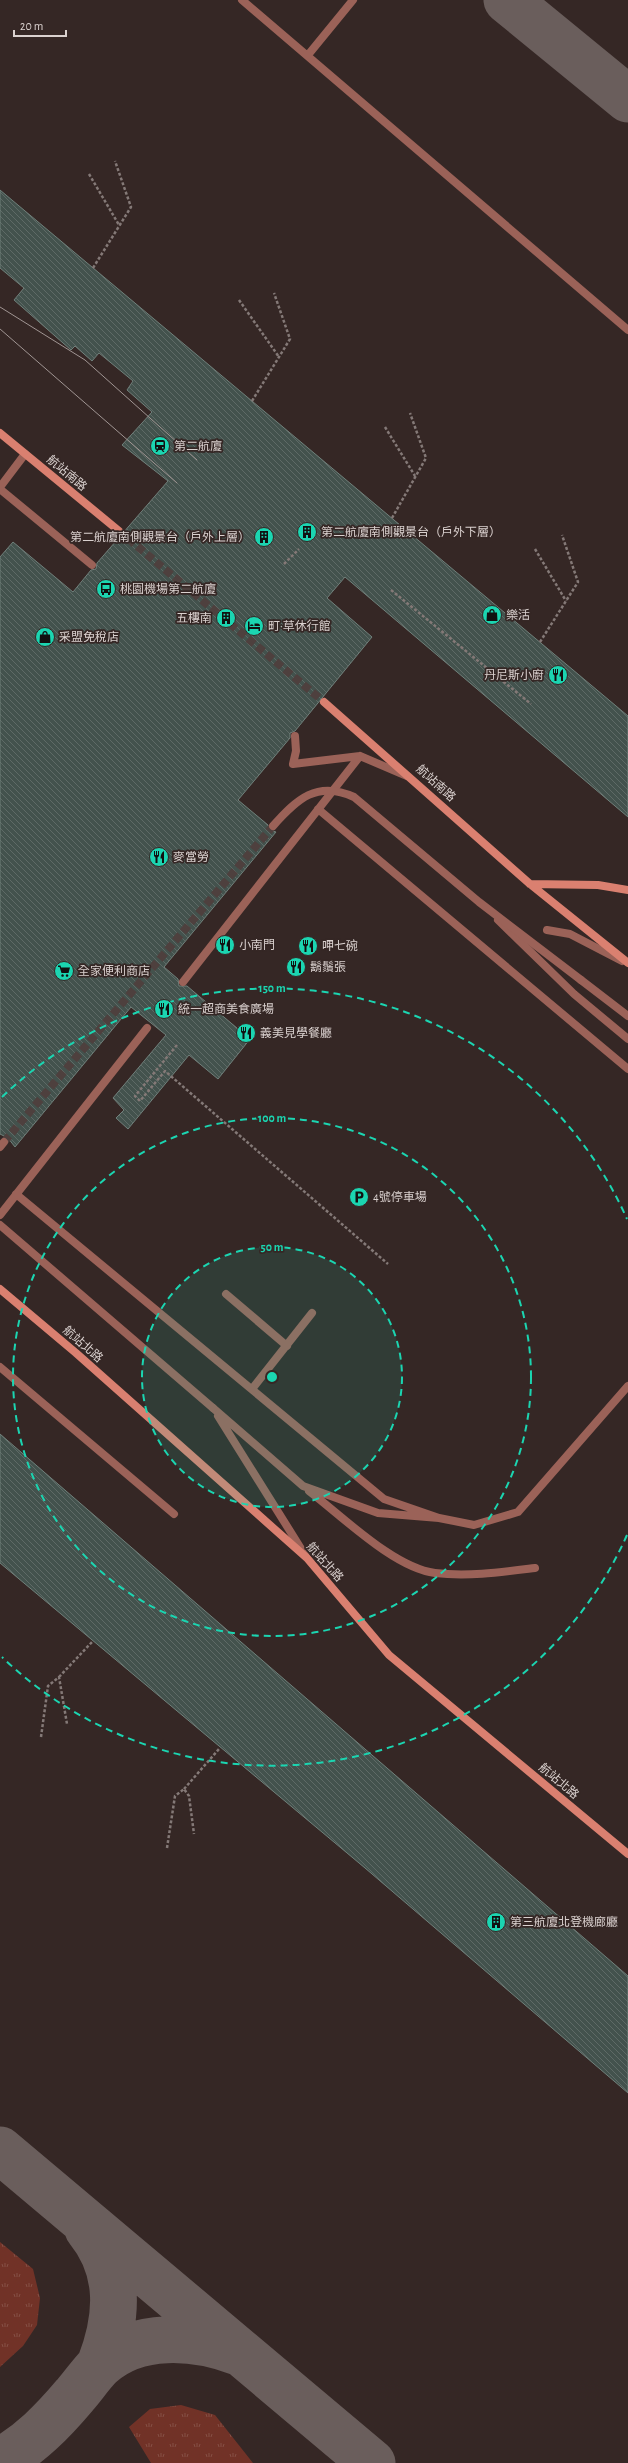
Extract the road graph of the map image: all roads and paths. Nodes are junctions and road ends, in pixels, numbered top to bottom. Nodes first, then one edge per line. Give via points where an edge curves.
1 (242, 0) edge
2 (353, 0) edge
3 (308, 55) junction
4 (115, 161) dead end
5 (89, 174) dead end
6 (119, 225) junction
7 (93, 268) dead end
8 (274, 293) dead end
9 (239, 300) dead end
10 (628, 330) edge
11 (279, 357) junction
12 (252, 401) dead end
13 (410, 413) dead end
14 (385, 427) dead end
15 (0, 433) edge
16 (26, 454) junction
17 (416, 476) junction
18 (0, 488) edge
19 (392, 518) dead end
20 (119, 532) tunnel mouth
21 (562, 536) dead end
22 (299, 549) dead end
23 (535, 549) dead end
24 (284, 564) dead end
25 (92, 565) dead end
26 (391, 590) dead end
27 (566, 601) junction
28 (540, 642) dead end
29 (324, 702) tunnel mouth
30 (531, 704) dead end
31 (295, 736) dead end
32 (360, 756) junction
33 (413, 778) junction
34 (318, 809) junction
35 (273, 826) tunnel mouth
36 (530, 884) junction
37 (628, 890) edge
38 (479, 902) junction
39 (547, 930) dead end
40 (628, 963) edge
41 (183, 982) dead end
42 (628, 1016) edge
43 (147, 1028) dead end
44 (628, 1039) edge
45 (177, 1045) dead end
46 (628, 1069) edge
47 (16, 1194) junction
48 (0, 1216) edge
49 (0, 1224) edge
50 (388, 1264) dead end
51 (0, 1289) edge
52 (226, 1294) dead end
53 (312, 1313) dead end
54 (286, 1346) junction
55 (0, 1368) edge
56 (628, 1386) edge
57 (252, 1389) junction
58 (213, 1408) junction
59 (303, 1486) junction
60 (174, 1514) dead end
61 (439, 1518) junction
62 (307, 1558) junction
63 (535, 1568) dead end
64 (92, 1642) dead end
65 (59, 1677) junction
66 (67, 1724) dead end
67 (40, 1737) dead end
68 (220, 1749) dead end
69 (184, 1789) junction
70 (194, 1834) dead end
71 (167, 1848) dead end
72 (628, 1854) edge

1 - 3 street
2 - 3 street
3 - 10 street
4 - 6 path via 131,207
5 - 6 path
6 - 7 path
8 - 11 path via 290,339
9 - 11 path
11 - 12 path
13 - 17 path via 426,458
14 - 17 path
15 - 16 street, 航站南路
16 - 18 street
16 - 20 street, 航站南路
17 - 19 path
18 - 25 street
21 - 27 path via 578,582
22 - 24 path
23 - 27 path
26 - 30 path
27 - 28 path
29 - 33 street, 航站南路
31 - 32 street via 296,751 293,764
32 - 33 street
32 - 34 street
33 - 36 street, 航站南路
34 - 41 street
34 - 46 street
35 - 38 street, bridge via 292,804 308,795 325,790 343,792 354,797
36 - 37 street via 598,885
36 - 40 street, 航站南路
38 - 42 street, bridge
38 - 44 street, bridge via 574,994
39 - 40 street via 570,934
43 - 47 street
45 - 50 path via 134,1096 140,1101 165,1071
47 - 48 street
47 - 57 street
49 - 58 street
51 - 62 street, 航站北路
52 - 54 street
53 - 54 street
54 - 57 street
55 - 60 street
56 - 61 street via 518,1512 474,1525
57 - 61 street via 384,1499
58 - 59 street
58 - 62 street
59 - 61 street via 378,1513
59 - 63 street via 402,1563 434,1573 477,1574
62 - 72 street, 航站北路 via 389,1655
64 - 65 path
65 - 66 path
65 - 67 path via 48,1686
68 - 69 path
69 - 70 path via 189,1796
69 - 71 path via 175,1796

